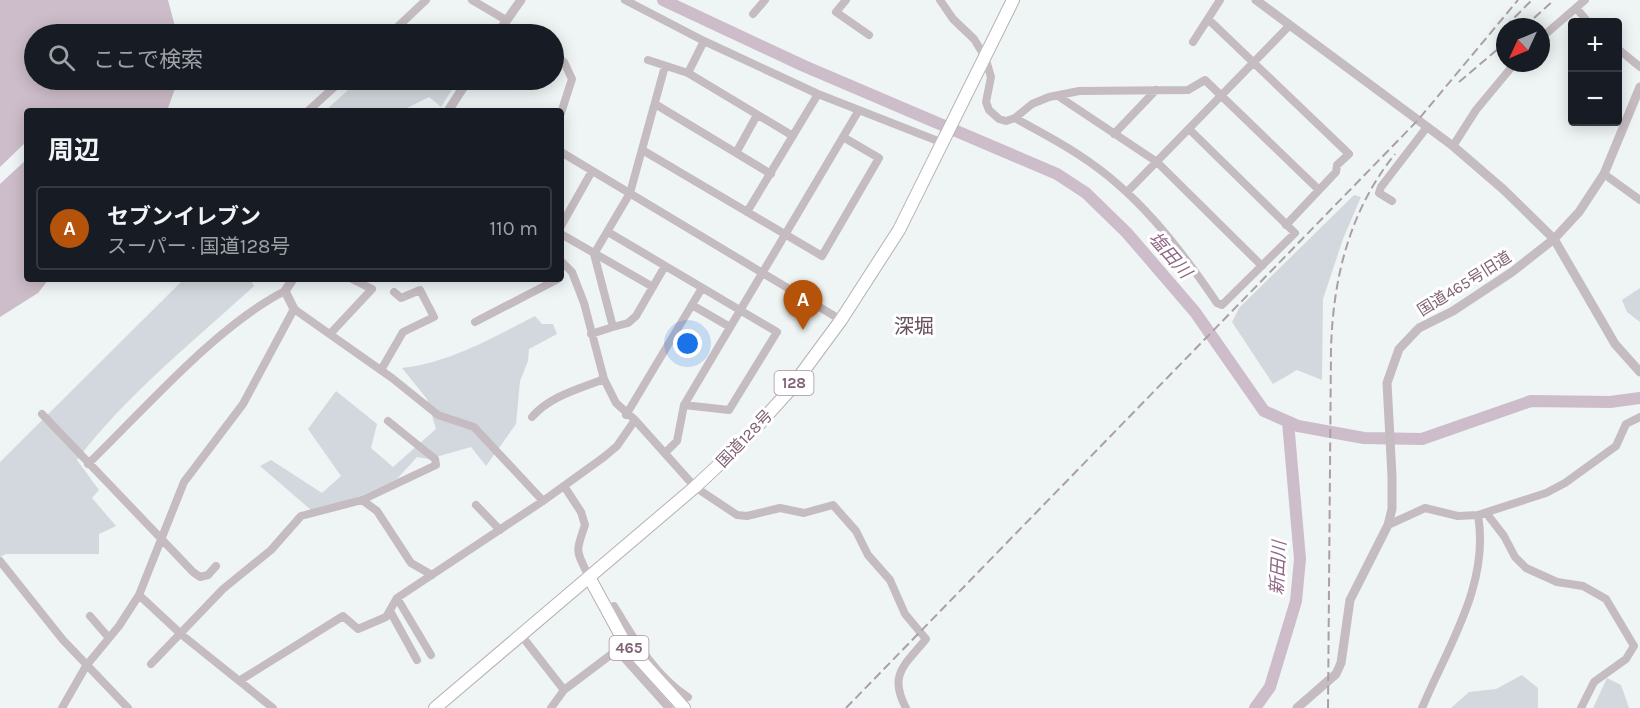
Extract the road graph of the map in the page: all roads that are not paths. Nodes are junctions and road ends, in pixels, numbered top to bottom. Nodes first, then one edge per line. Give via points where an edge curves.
1 (426, 0) edge
2 (472, 0) edge
3 (520, 0) edge
4 (626, 0) edge
5 (765, 0) edge
6 (846, 0) edge
7 (940, 0) edge
8 (1013, 0) edge
9 (1221, 0) edge
10 (1256, 0) edge
11 (1585, 0) edge
12 (1576, 9) junction
13 (753, 14) dead end
14 (1584, 18) edge
15 (1208, 19) junction
16 (506, 20) junction
17 (401, 24) edge
18 (503, 24) edge
19 (1290, 25) junction
20 (1550, 31) edge
21 (868, 35) dead end
22 (704, 41) junction
23 (1193, 42) dead end
24 (1622, 53) edge
25 (985, 57) junction
26 (648, 60) dead end
27 (564, 62) edge
28 (1254, 62) junction
29 (665, 66) junction
30 (1640, 68) edge
31 (1508, 72) edge
32 (688, 73) junction
33 (1640, 87) edge
34 (331, 90) edge
35 (462, 90) edge
36 (1156, 90) junction
37 (818, 94) junction
38 (1058, 96) junction
39 (1221, 96) junction
40 (656, 104) junction
41 (311, 108) edge
42 (450, 108) edge
43 (562, 108) edge
44 (859, 110) junction
45 (757, 115) junction
46 (1015, 118) junction
47 (1427, 127) junction
48 (1189, 129) junction
49 (1114, 134) junction
50 (793, 136) junction
51 (843, 137) junction
52 (943, 142) junction
53 (1453, 146) junction
54 (644, 151) junction
55 (736, 153) junction
56 (564, 154) edge
57 (1156, 162) junction
58 (592, 171) junction
59 (771, 174) junction
60 (1604, 174) junction
61 (1319, 190) junction
62 (1127, 192) junction
63 (630, 193) junction
64 (1640, 200) edge
65 (1392, 201) dead end
66 (747, 212) junction
67 (564, 221) edge
68 (1286, 225) junction
69 (608, 232) junction
70 (786, 233) junction
71 (564, 236) edge
72 (1554, 239) junction
73 (594, 254) junction
74 (564, 264) edge
75 (665, 266) junction
76 (1262, 266) junction
77 (572, 272) junction
78 (762, 272) junction
79 (564, 276) edge
80 (291, 282) edge
81 (358, 282) edge
82 (552, 282) edge
83 (653, 287) junction
84 (702, 288) junction
85 (285, 291) junction
86 (394, 292) dead end
87 (692, 304) junction
88 (294, 309) junction
89 (740, 310) junction
90 (841, 320) junction
91 (474, 322) dead end
92 (613, 327) junction
93 (730, 327) junction
94 (330, 334) junction
95 (591, 334) junction
96 (381, 370) junction
97 (1640, 372) edge
98 (604, 379) junction
99 (684, 405) junction
100 (42, 414) dead end
101 (626, 415) junction
102 (532, 417) dead end
103 (1640, 417) edge
104 (635, 420) junction
105 (388, 421) dead end
106 (665, 453) junction
107 (88, 464) junction
108 (564, 486) junction
109 (695, 487) junction
110 (362, 500) junction
111 (543, 501) junction
112 (476, 505) dead end
113 (1487, 514) junction
114 (1478, 515) junction
115 (1388, 525) junction
116 (500, 530) junction
117 (161, 541) junction
118 (0, 561) edge
119 (216, 566) dead end
120 (432, 575) junction
121 (589, 577) junction
122 (139, 595) junction
123 (398, 598) junction
124 (390, 611) junction
125 (90, 616) dead end
126 (182, 634) junction
127 (521, 635) junction
128 (109, 638) junction
129 (625, 644) junction
130 (431, 655) dead end
131 (417, 660) dead end
132 (151, 664) dead end
133 (86, 666) junction
134 (239, 681) junction
135 (564, 690) junction
136 (686, 702) edge
137 (62, 708) edge
138 (128, 708) edge
139 (273, 708) edge
140 (435, 708) edge
141 (551, 708) edge
142 (669, 708) edge
143 (906, 708) edge
144 (1297, 708) edge
145 (1422, 708) edge
146 (1581, 708) edge

1 - 17 street
2 - 16 street
3 - 16 street
4 - 22 street
5 - 13 street
6 - 21 street via 836,12
7 - 25 street
8 - 25 highway, 国道128号 / 128
9 - 15 street
10 - 19 street
11 - 12 street
12 - 14 street
12 - 20 street
15 - 23 street
15 - 28 street
16 - 18 street
19 - 28 street
19 - 47 street
22 - 32 street
22 - 37 street
24 - 30 street
25 - 46 street via 991,77 986,94 989,110 999,119
25 - 52 highway, 国道128号 / 128
26 - 29 street
27 - 43 street via 572,80
28 - 39 street
28 - 61 street via 1349,154
29 - 32 street
29 - 40 street
31 - 53 street
32 - 45 street
33 - 60 street, 国道465号旧道
34 - 41 street
35 - 42 street
36 - 38 street via 1079,91
36 - 39 street via 1188,90 1205,80
36 - 49 street
37 - 44 street
37 - 50 street
38 - 46 street via 1032,104
38 - 49 street
39 - 48 street
39 - 61 street
40 - 54 street
40 - 55 street
44 - 51 street
44 - 52 street
45 - 50 street
45 - 55 street
46 - 62 street via 1080,155
47 - 53 street
47 - 65 street via 1381,187 1379,193
48 - 57 street
48 - 68 street
49 - 57 street
50 - 59 street
51 - 70 street
51 - 70 street via 879,158 822,256
52 - 90 highway, 国道128号 / 128 via 899,230
53 - 72 street
54 - 63 street
54 - 66 street
55 - 59 street
56 - 58 street
57 - 62 street
57 - 76 street
58 - 63 street
58 - 67 street
59 - 66 street
60 - 64 street
60 - 72 street, 国道465号旧道 via 1579,212
61 - 68 street
62 - 76 street via 1176,244 1217,303 1222,304
63 - 69 street
63 - 78 street
66 - 70 street
68 - 76 street via 1295,233
69 - 73 street
69 - 75 street
70 - 78 street
71 - 73 street
72 - 97 street via 1615,344
72 - 115 street, 国道465号旧道 via 1487,289 1419,328 1404,342 1389,374 1392,509
73 - 83 street
73 - 92 street
74 - 77 street
75 - 83 street
75 - 84 street
77 - 79 street
77 - 95 street
78 - 89 street
78 - 90 street
80 - 85 street
81 - 94 street via 372,289
82 - 91 street
83 - 92 street via 636,316
84 - 87 street
84 - 89 street
85 - 88 street
85 - 107 street via 214,341
86 - 96 street via 401,298 420,290 434,317 403,332
87 - 93 street
87 - 101 street
88 - 94 street
88 - 117 street via 243,404 184,482
89 - 93 street
89 - 99 street via 777,332 729,410
90 - 109 highway, 国道128号 / 128 via 788,392
92 - 95 street
93 - 99 street
94 - 96 street
95 - 98 street
96 - 111 street via 438,415 474,427
98 - 101 street
98 - 102 street via 559,396 541,406
99 - 106 street via 677,441
100 - 107 street
101 - 104 street
103 - 113 street via 1626,424 1616,446 1565,483 1546,494
104 - 106 street
104 - 108 street via 617,446
105 - 110 street via 436,463
106 - 109 street
107 - 117 street
108 - 111 street
108 - 121 street via 585,525 577,551
109 - 121 highway, 国道128号 / 128
109 - 143 street via 737,515 780,508 804,513 833,505 856,531 868,555 890,580 905,614 926,639 898,676 899,693
110 - 120 street via 377,511 411,563
110 - 126 street via 301,516 271,550 223,589
111 - 116 street
112 - 116 street
113 - 114 street
113 - 146 street via 1526,568 1557,582 1583,586 1606,600 1634,646 1626,659 1594,681
114 - 115 street via 1458,516 1425,508
114 - 145 street via 1481,554 1475,587
115 - 144 street, 国道465号旧道 via 1350,600 1336,674
116 - 120 street
117 - 119 street via 200,577
117 - 122 street
118 - 133 street
120 - 123 street
121 - 127 highway, 国道128号 / 128
121 - 129 highway, 465
122 - 126 street
122 - 128 street
123 - 124 street
123 - 130 street
124 - 131 street
124 - 134 street via 362,629 354,628 343,616
125 - 128 street
126 - 132 street
126 - 134 street
127 - 135 street
127 - 140 highway, 国道128号 / 128
128 - 133 street
129 - 135 street
129 - 136 highway, 465
129 - 142 street
133 - 137 street
133 - 138 street
134 - 139 street
135 - 141 street

